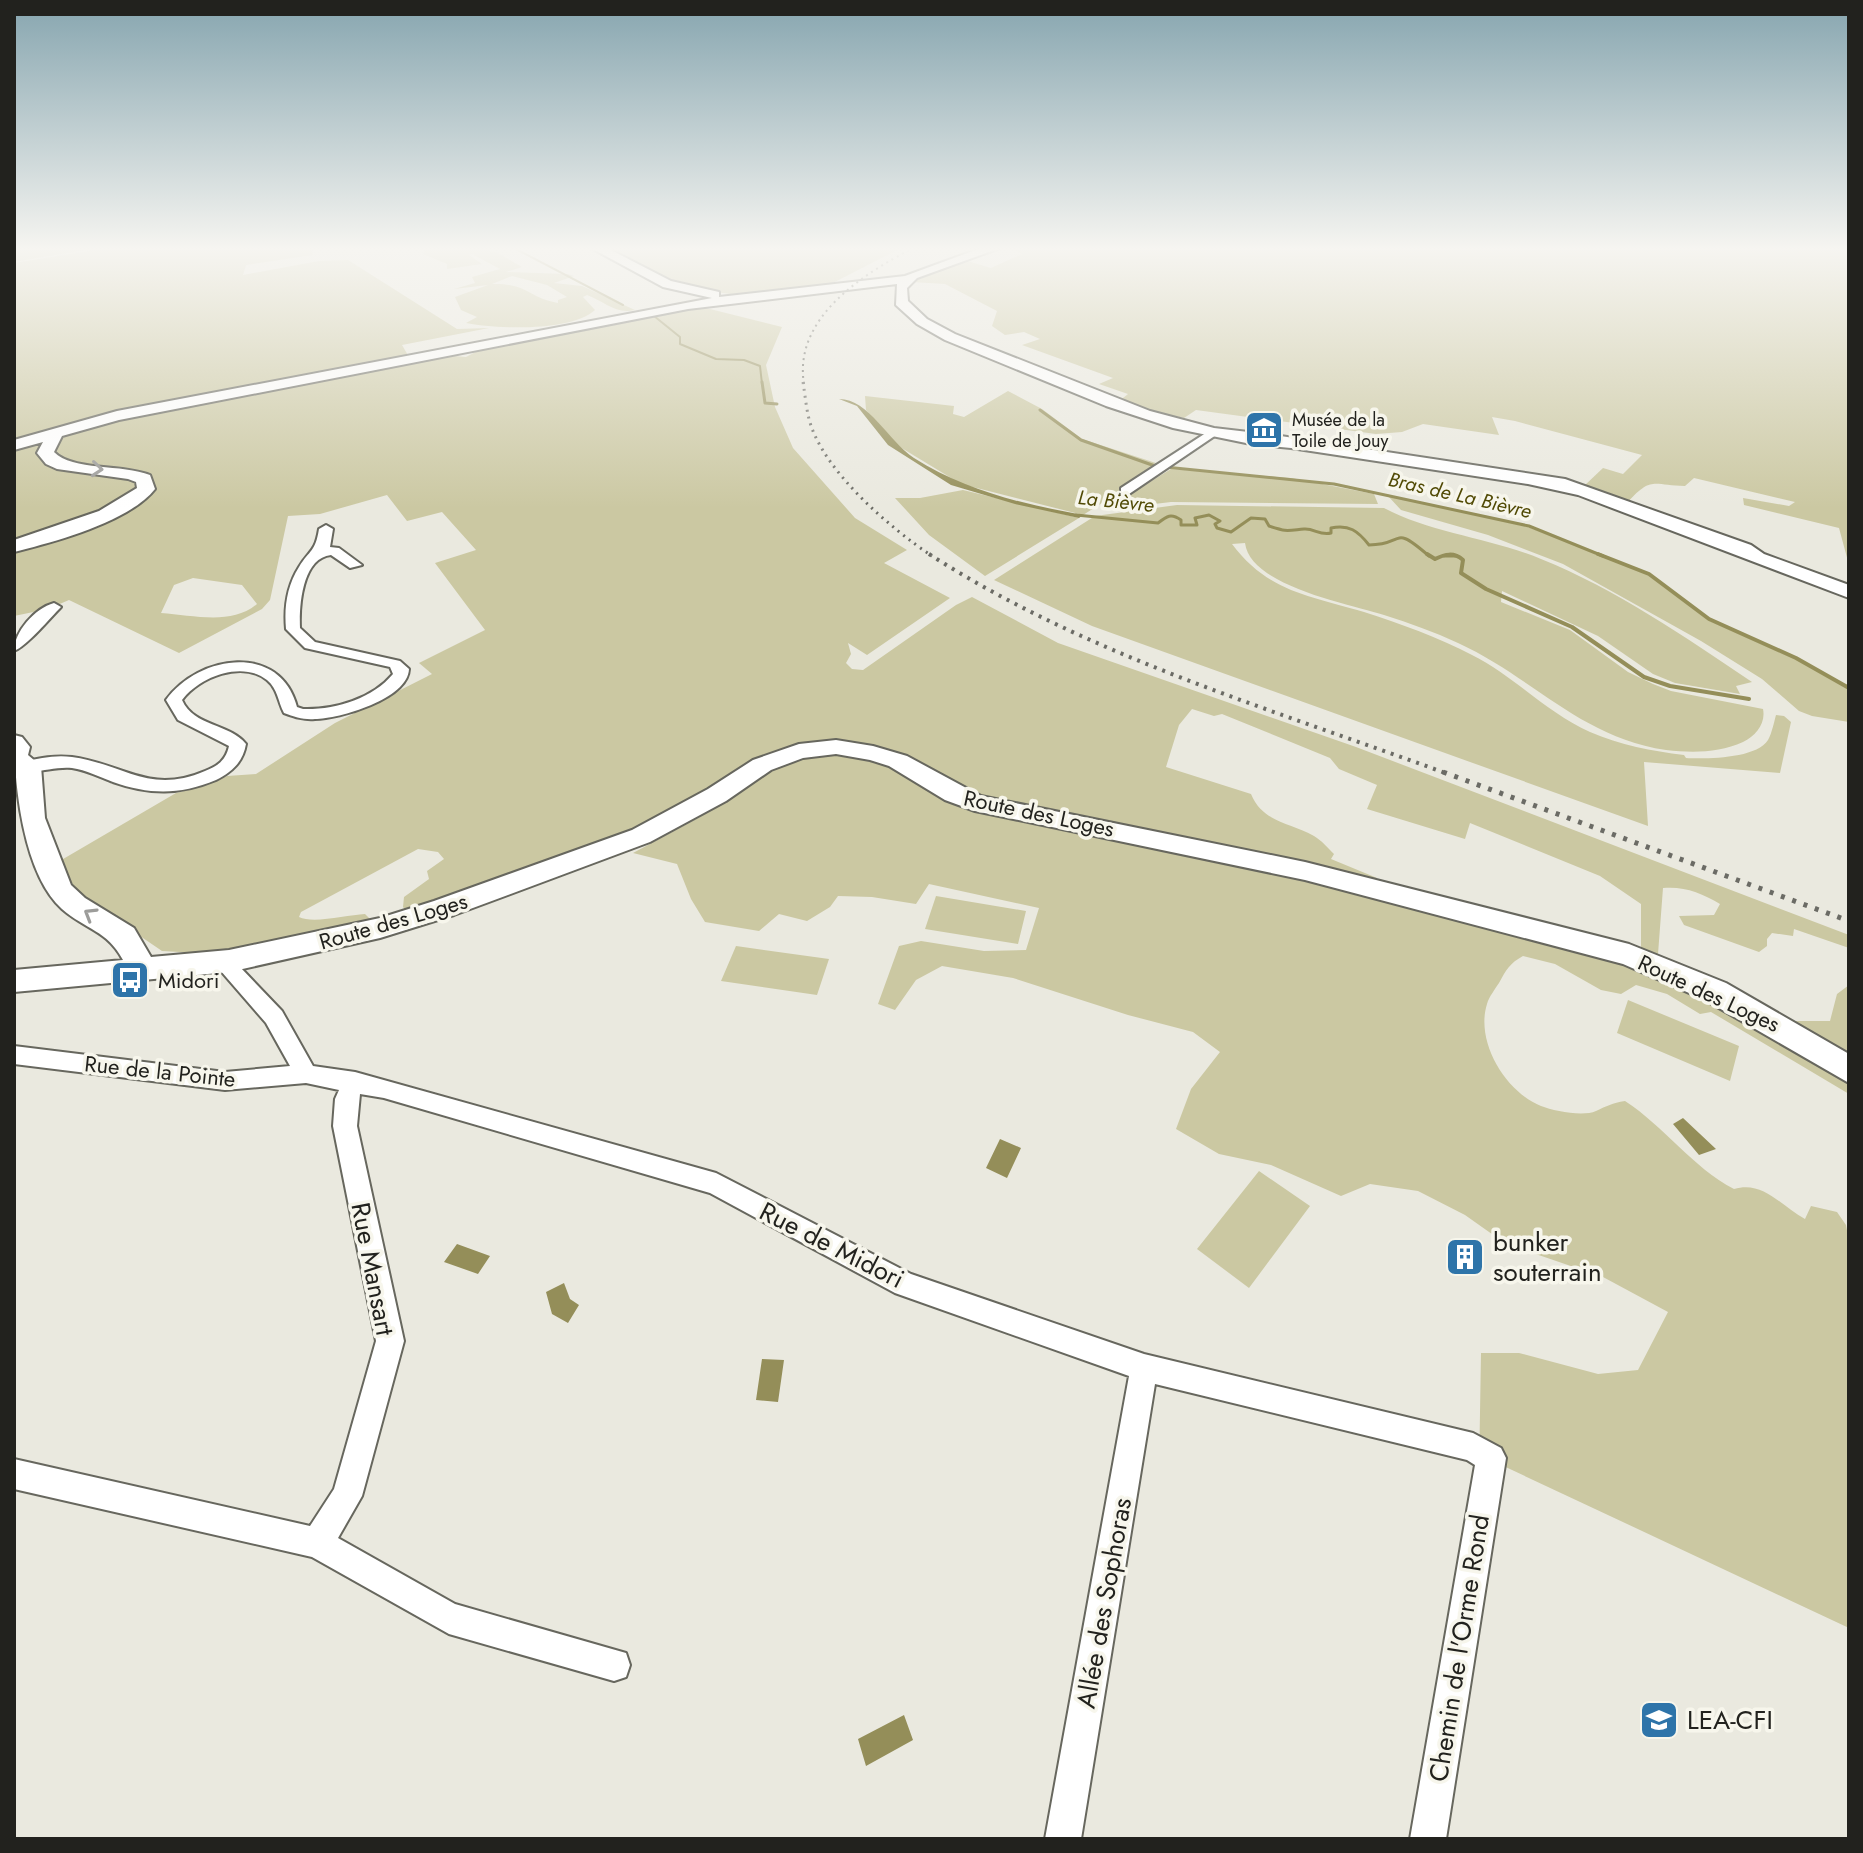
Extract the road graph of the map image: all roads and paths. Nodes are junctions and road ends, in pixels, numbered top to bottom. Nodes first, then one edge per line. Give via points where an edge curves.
1 (543, 334) edge
2 (946, 334) edge
3 (1213, 433) junction
4 (55, 435) junction
5 (14, 445) edge
6 (1125, 491) dead end
7 (326, 529) dead end
8 (14, 546) edge
9 (322, 551) junction
10 (355, 565) dead end
11 (1844, 589) edge
12 (54, 607) dead end
13 (14, 646) edge
14 (18, 756) edge
15 (229, 961) junction
16 (142, 968) junction
17 (14, 981) edge
18 (14, 1055) edge
19 (1849, 1070) edge
20 (306, 1074) junction
21 (355, 1081) junction
22 (1144, 1368) junction
23 (1491, 1458) joint
24 (14, 1474) edge
25 (317, 1543) junction
26 (614, 1665) dead end
27 (1063, 1839) edge
28 (1428, 1839) edge

1 - 4 street via 148,410
2 - 3 street via 1138,415
3 - 6 street
3 - 11 street via 1581,490
4 - 5 street
4 -> 8 street via 45,453 56,463 126,472 144,479 146,489 117,510
7 - 9 street
9 - 10 street via 334,551
9 - 14 street via 309,558 291,615 293,629 310,645 395,664 401,675 390,687 342,710 300,716 290,710 275,678 244,668 195,677 174,700 184,718 229,736 238,744 237,754 203,781 170,790 141,786 72,762
12 - 13 street via 38,616
16 -> 14 street via 124,935 59,890 32,818
15 - 16 street, Route des Loges
15 - 19 street, Route des Loges via 380,928 515,883 641,836 779,757 836,747 898,761 975,803 1305,871 1629,955 1737,1002
15 - 20 street via 230,970 274,1017
16 - 17 street, Route des Loges
18 - 20 street, Rue de la Pointe via 225,1081
20 - 21 street, Rue de Midori
21 - 22 street, Rue de Midori via 716,1184 904,1284
21 - 25 street, Rue Mansart via 346,1099 345,1126 390,1341 347,1496
22 - 23 street, Rue de Midori via 1473,1447
22 - 27 street, Allée des Sophoras
23 - 28 street, Chemin de l'Orme Rond
24 - 25 street
25 - 26 street via 449,1618

